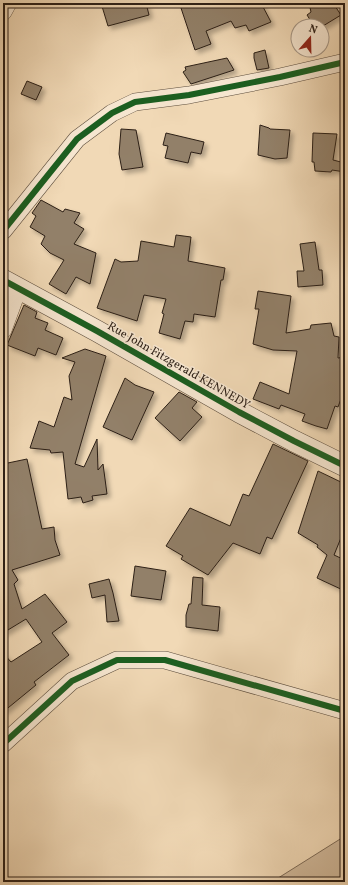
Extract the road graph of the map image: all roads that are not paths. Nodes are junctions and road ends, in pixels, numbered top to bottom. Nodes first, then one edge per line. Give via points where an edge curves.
1 (8, 3) edge
2 (3, 12) edge
3 (345, 62) edge
4 (3, 231) edge
5 (10, 284) edge
6 (3, 330) edge
7 (345, 466) edge
8 (345, 711) edge
9 (3, 744) edge

1 - 2 street
3 - 4 street via 280,78 135,102 112,113 77,139
5 - 6 street
5 - 7 street, Rue John Fitzgerald KENNEDY via 294,442
8 - 9 street via 165,660 117,660 72,681

